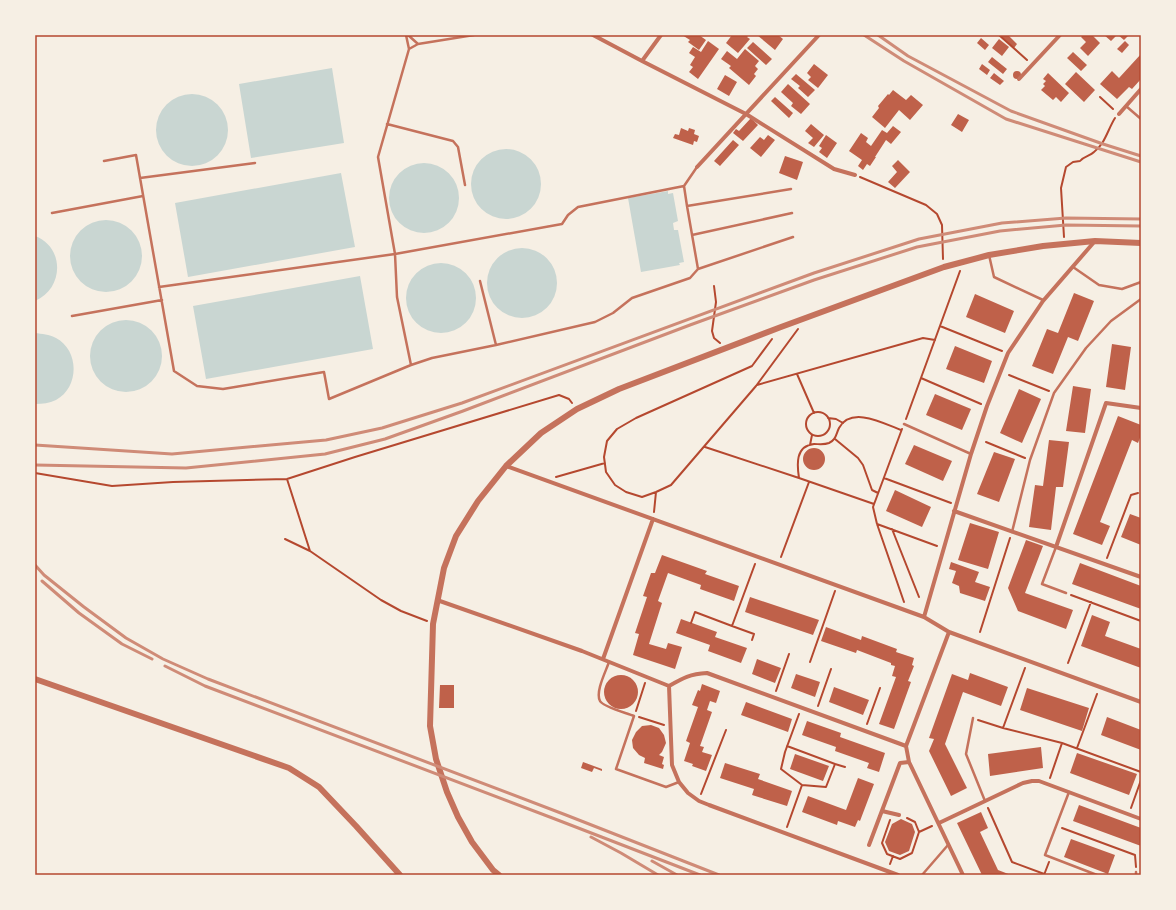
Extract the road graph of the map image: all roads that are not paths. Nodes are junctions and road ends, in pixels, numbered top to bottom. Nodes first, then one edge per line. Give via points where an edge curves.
1 (407, 35) edge
2 (474, 35) edge
3 (593, 35) edge
4 (661, 35) edge
5 (819, 35) edge
6 (1060, 35) edge
7 (418, 44) junction
8 (409, 50) junction
9 (642, 61) junction
10 (1019, 79) dead end
11 (1141, 89) edge
12 (1126, 106) junction
13 (746, 114) junction
14 (1119, 114) road end
15 (1141, 118) edge
16 (387, 124) junction
17 (104, 161) dead end
18 (255, 162) dead end
19 (697, 167) joint
20 (855, 175) road end
21 (140, 178) junction
22 (465, 185) dead end
23 (684, 186) junction
24 (791, 189) dead end
25 (143, 196) junction
26 (687, 206) junction
27 (52, 213) dead end
28 (792, 213) dead end
29 (692, 235) junction
30 (793, 237) dead end
31 (1095, 241) junction
32 (1141, 244) edge
33 (395, 254) junction
34 (989, 256) junction
35 (1073, 267) junction
36 (698, 269) junction
37 (480, 281) dead end
38 (1141, 282) edge
39 (159, 287) junction
40 (162, 300) junction
41 (1141, 300) edge
42 (1044, 301) junction
43 (72, 316) dead end
44 (496, 345) junction
45 (411, 365) junction
46 (1141, 408) edge
47 (904, 424) road end
48 (971, 454) junction
49 (506, 466) junction
50 (954, 511) junction
51 (653, 519) junction
52 (1012, 532) junction
53 (1056, 547) junction
54 (1141, 577) edge
55 (1066, 593) road end
56 (437, 600) junction
57 (924, 617) junction
58 (949, 632) junction
59 (603, 659) junction
60 (609, 662) junction
61 (35, 679) edge
62 (670, 686) junction
63 (1141, 702) edge
64 (972, 718) road end
65 (906, 746) junction
66 (910, 762) junction
67 (679, 782) junction
68 (1069, 792) junction
69 (985, 801) junction
70 (882, 811) junction
71 (898, 816) road end
72 (1141, 819) edge
73 (939, 823) junction
74 (869, 845) dead end
75 (948, 845) junction
76 (400, 875) edge
77 (499, 875) edge
78 (898, 875) edge
79 (922, 875) edge
80 (963, 875) edge
81 (1097, 875) edge

1 - 7 lane
1 - 8 lane
2 - 7 lane
3 - 9 street
4 - 9 street
5 - 13 street
6 - 10 street
7 - 8 lane
8 - 16 lane
9 - 13 street
11 - 12 street
12 - 14 street
12 - 15 lane
13 - 19 street
13 - 20 street via 834,169
16 - 22 lane via 453,141 458,147
16 - 33 lane via 378,157
17 - 21 lane via 136,155
18 - 21 lane
19 - 23 lane
21 - 25 lane
23 - 26 lane
23 - 33 lane via 578,207 562,224
24 - 26 lane
25 - 27 lane
25 - 39 lane
26 - 29 lane
28 - 29 lane
29 - 36 lane
30 - 36 lane
31 - 32 street
31 - 34 street via 1043,246
31 - 35 street
33 - 39 lane
33 - 45 lane via 397,297
34 - 42 lane via 994,277
34 - 49 street via 944,267 619,389 576,409 541,433
35 - 38 lane via 1099,285 1122,289
35 - 42 street
36 - 44 lane via 690,278 632,298 613,313 595,322
37 - 44 lane
39 - 40 lane
40 - 43 lane
40 - 45 lane via 174,371 197,386 223,389 324,372 329,399
41 - 52 lane via 1111,321 1086,348 1054,393 1030,460
42 - 48 street via 1008,353
44 - 45 lane via 432,358
46 - 53 street via 1106,403
47 - 48 lane
48 - 50 street
49 - 51 street
49 - 56 street via 478,501 456,536 444,568
50 - 52 street
50 - 57 street
51 - 57 street
51 - 59 street
52 - 53 street
53 - 54 street
53 - 55 lane via 1042,584
56 - 59 street
56 - 77 street via 433,624 430,726 436,759 458,817 472,842
57 - 58 street
58 - 63 street
58 - 65 street
59 - 60 street
60 - 62 street
60 - 67 lane via 598,693 600,701 604,705 634,716 616,769 666,787
61 - 76 street via 289,768 319,786
62 - 65 street via 694,674 707,673
62 - 67 street via 672,765
64 - 69 lane via 966,754
65 - 66 street
66 - 70 street via 900,763
66 - 73 street
67 - 78 street via 688,793 709,806
68 - 69 street via 1032,781
68 - 72 street
68 - 81 lane via 1045,855
69 - 73 street
70 - 71 street
70 - 74 street
73 - 75 street
75 - 79 lane
75 - 80 street

